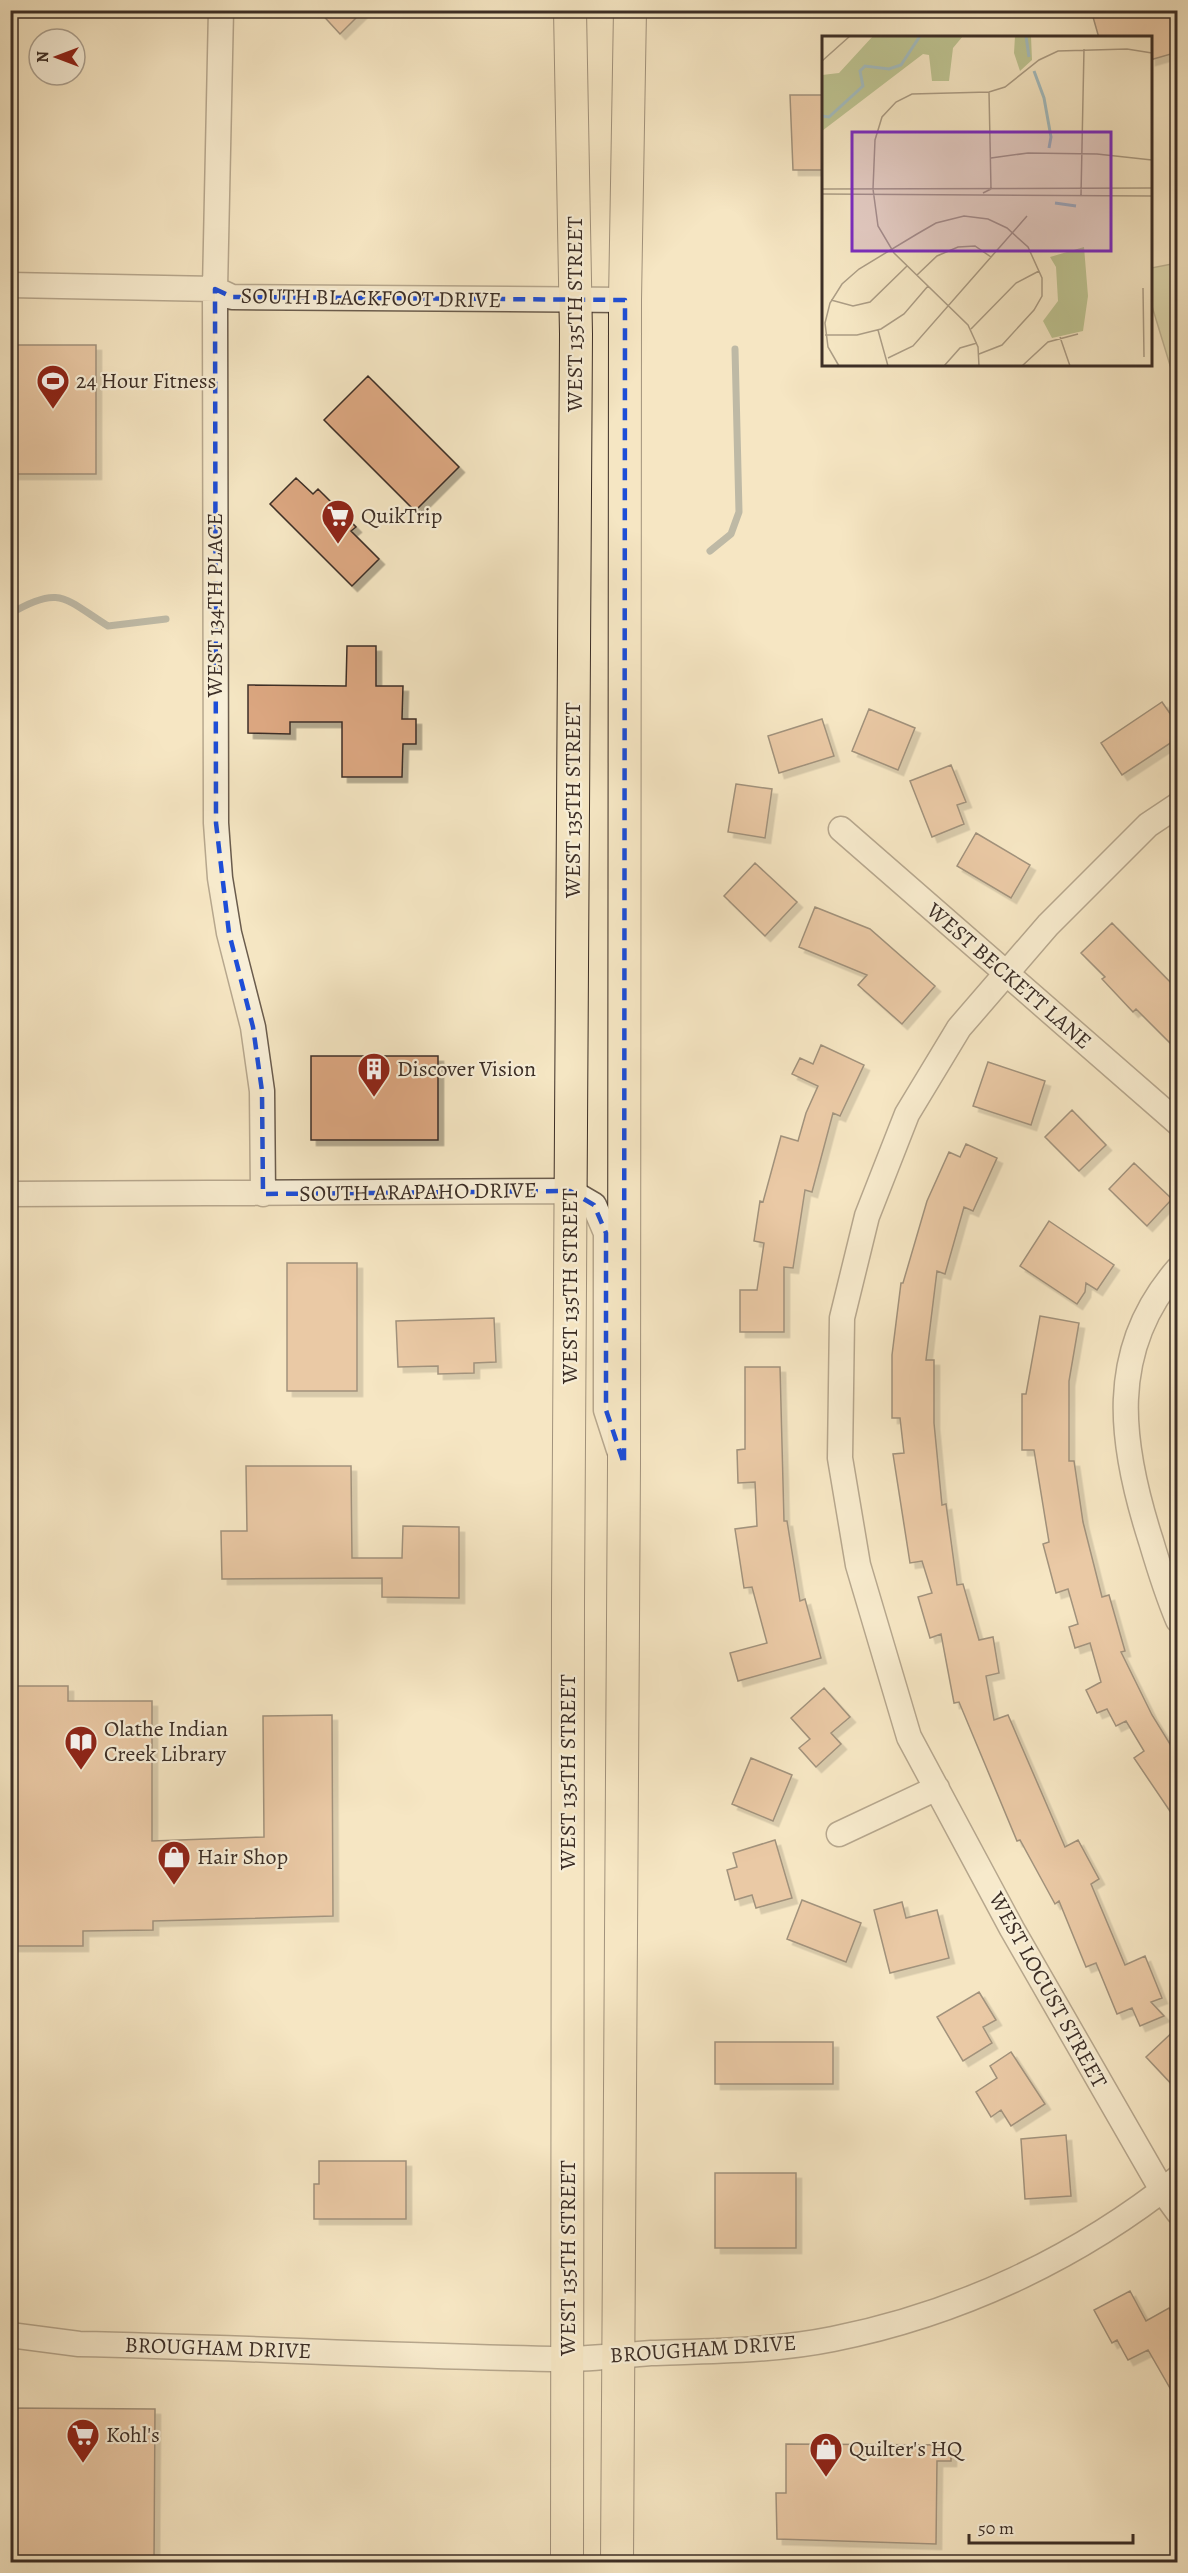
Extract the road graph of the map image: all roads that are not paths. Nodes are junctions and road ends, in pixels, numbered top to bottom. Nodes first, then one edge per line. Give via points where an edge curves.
1 (221, 10) edge
2 (570, 10) edge
3 (630, 10) edge
4 (10, 285) edge
5 (215, 289) junction
6 (576, 300) junction
7 (625, 300) junction
8 (1178, 805) edge
9 (841, 829) dead end
10 (1006, 973) junction
11 (1178, 1123) edge
12 (570, 1191) junction
13 (10, 1194) edge
14 (263, 1194) junction
15 (1178, 1269) edge
16 (624, 1464) junction
17 (1178, 1620) edge
18 (937, 1788) junction
19 (839, 1834) dead end
20 (1170, 2184) edge
21 (1178, 2211) edge
22 (10, 2335) edge
23 (618, 2355) junction
24 (568, 2359) junction
25 (567, 2562) edge
26 (617, 2562) edge

1 - 5 street, WEST 134TH PLACE
2 - 6 main road, WEST 135TH STREET
3 - 7 main road
4 - 5 street, SOUTH BLACKFOOT DRIVE
5 - 6 street, SOUTH BLACKFOOT DRIVE via 232,297
5 - 14 street, WEST 134TH PLACE via 216,823 229,933 253,1027 262,1091
6 - 7 street, SOUTH BLACKFOOT DRIVE
6 - 12 main road, WEST 135TH STREET
7 - 16 main road
8 - 10 street, WEST LOCUST STREET via 1148,825 1048,924
9 - 10 street, WEST BECKETT LANE
10 - 11 street, WEST BECKETT LANE
10 - 18 street, WEST LOCUST STREET via 959,1028 907,1114 867,1216 842,1318 840,1458 858,1565 909,1737
12 - 14 street, SOUTH ARAPAHO DRIVE
12 - 16 street, SOUTH ARAPAHO DRIVE via 594,1205 606,1233 606,1410
12 - 24 main road, WEST 135TH STREET
13 - 14 street, SOUTH ARAPAHO DRIVE
15 - 17 street via 1162,1286 1141,1323 1132,1348 1124,1396 1130,1455 1144,1518
16 - 23 main road
18 - 19 street
18 - 20 street, WEST LOCUST STREET via 1012,1929
20 - 21 street, WEST LOCUST STREET
20 - 23 street, BROUGHAM DRIVE via 1072,2251 1014,2280 932,2313 822,2340 756,2349
22 - 24 street, BROUGHAM DRIVE via 79,2344
23 - 24 street, BROUGHAM DRIVE
23 - 26 main road
24 - 25 main road, WEST 135TH STREET

